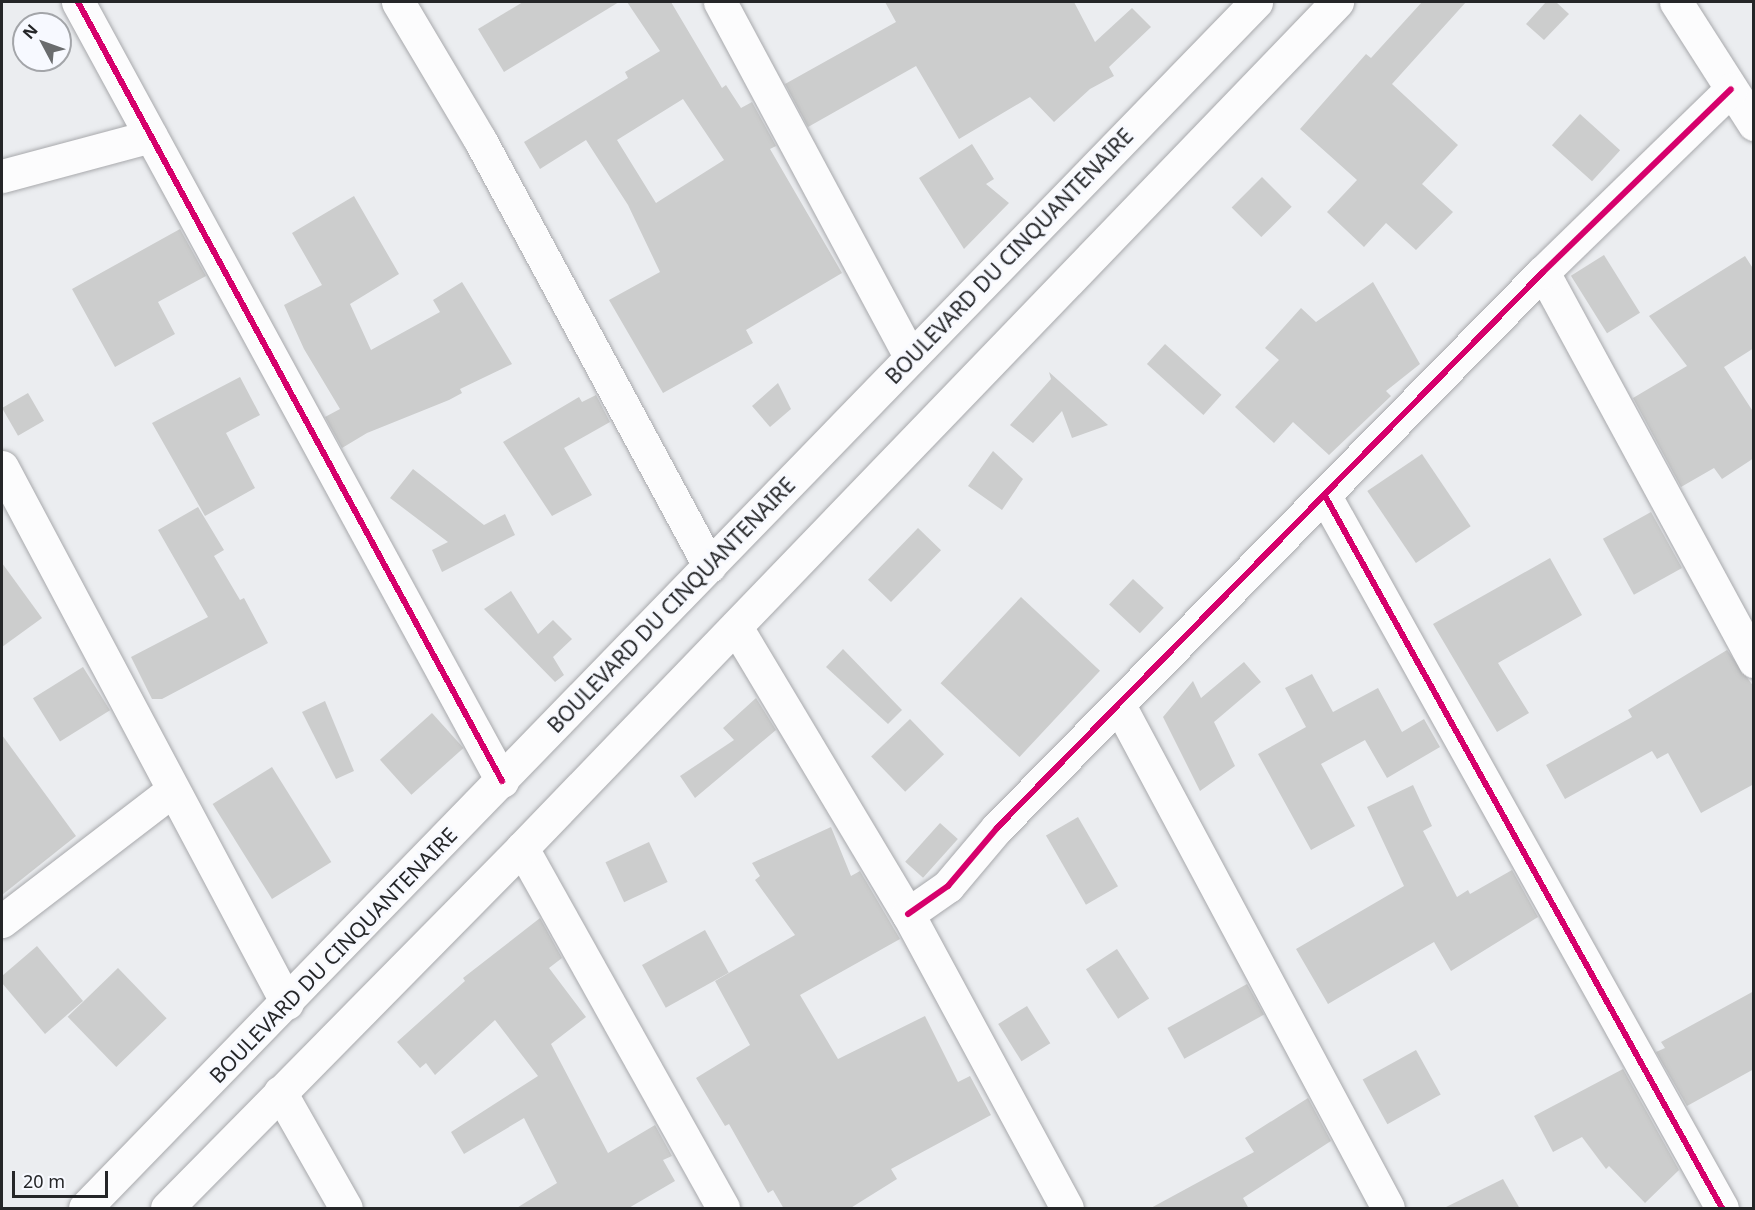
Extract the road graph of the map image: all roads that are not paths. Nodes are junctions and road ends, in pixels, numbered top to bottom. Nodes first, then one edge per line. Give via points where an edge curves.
1 (78, 2) edge
2 (398, 2) edge
3 (720, 2) edge
4 (1256, 2) edge
5 (1337, 2) edge
6 (1676, 2) edge
7 (1731, 89) junction
8 (1754, 124) edge
9 (151, 136) junction
10 (2, 176) edge
11 (1543, 272) junction
12 (910, 357) junction
13 (2, 467) edge
14 (1325, 496) junction
15 (709, 566) junction
16 (736, 627) junction
17 (1754, 661) edge
18 (1119, 705) junction
19 (502, 781) junction
20 (173, 790) junction
21 (522, 848) junction
22 (908, 914) junction
23 (2, 921) edge
24 (286, 1003) junction
25 (280, 1092) junction
26 (85, 1209) edge
27 (167, 1209) edge
28 (346, 1209) edge
29 (723, 1209) edge
30 (1067, 1209) edge
31 (1388, 1209) edge
32 (1722, 1209) edge

1 - 9 street
2 - 15 street via 480,140
3 - 12 street
4 - 12 street, BOULEVARD DU CINQUANTENAIRE
5 - 16 street
6 - 7 street
7 - 8 street
7 - 11 street
9 - 10 street
9 - 19 street
11 - 14 street
11 - 17 street
12 - 15 street, BOULEVARD DU CINQUANTENAIRE
13 - 20 street
14 - 18 street
14 - 32 street
15 - 19 street, BOULEVARD DU CINQUANTENAIRE
16 - 21 street
16 - 22 street
18 - 22 street via 997,828 948,886
18 - 31 street
19 - 24 street, BOULEVARD DU CINQUANTENAIRE
20 - 23 street
20 - 24 street
21 - 25 street
21 - 29 street
22 - 30 street
24 - 26 street, BOULEVARD DU CINQUANTENAIRE
25 - 27 street
25 - 28 street

